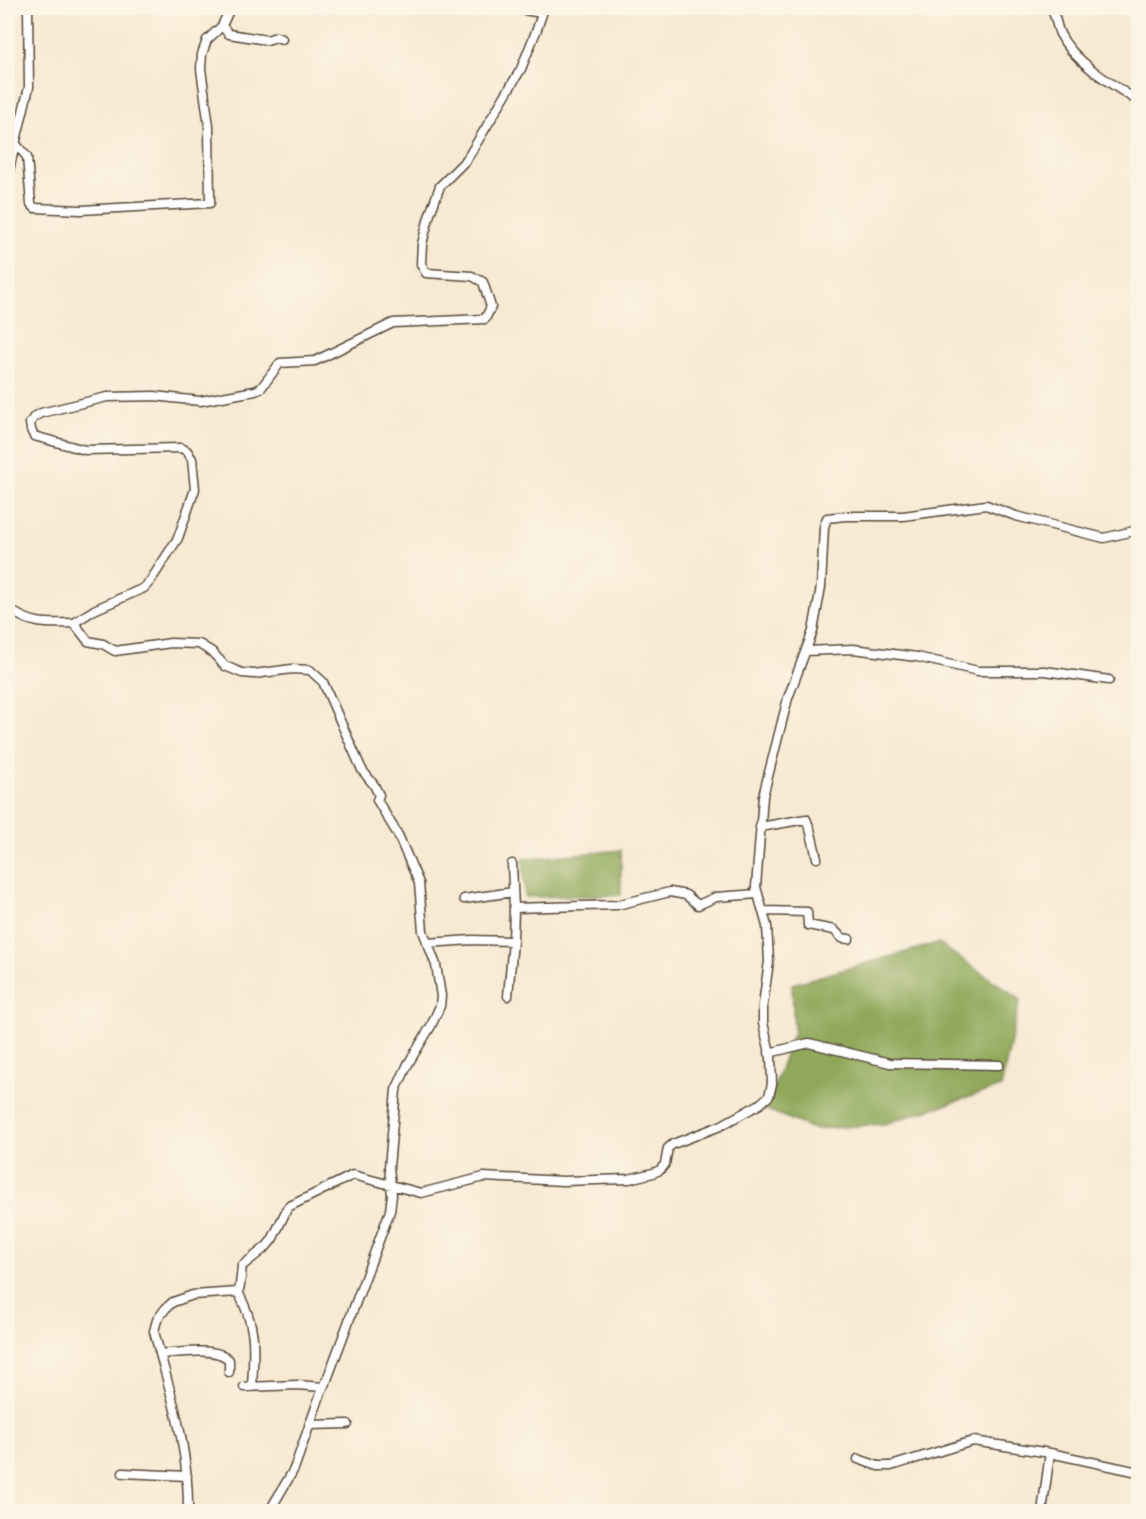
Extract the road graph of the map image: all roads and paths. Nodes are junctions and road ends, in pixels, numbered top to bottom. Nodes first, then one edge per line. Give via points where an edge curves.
1 (28, 8) edge
2 (230, 8) edge
3 (512, 8) edge
4 (1051, 8) edge
5 (543, 10) edge
6 (222, 26) junction
7 (282, 39) dead end
8 (1138, 101) edge
9 (11, 144) edge
10 (8, 174) edge
11 (1138, 530) edge
12 (8, 608) edge
13 (74, 623) junction
14 (806, 651) junction
15 (1109, 680) dead end
16 (760, 827) junction
17 (817, 858) dead end
18 (512, 864) dead end
19 (513, 892) junction
20 (758, 894) junction
21 (465, 899) dead end
22 (514, 908) junction
23 (764, 911) junction
24 (849, 939) dead end
25 (513, 941) junction
26 (427, 943) junction
27 (508, 996) dead end
28 (769, 1053) junction
29 (999, 1065) dead end
30 (391, 1186) junction
31 (238, 1292) junction
32 (160, 1354) junction
33 (229, 1372) dead end
34 (323, 1387) junction
35 (348, 1424) dead end
36 (309, 1425) junction
37 (1050, 1454) junction
38 (858, 1460) dead end
39 (1138, 1472) edge
40 (123, 1473) dead end
41 (187, 1476) junction
42 (188, 1512) edge
43 (269, 1512) edge
44 (1042, 1512) edge

1 - 9 street via 29,82
2 - 6 street
3 - 5 street
4 - 8 street via 1059,32 1076,56
5 - 13 street via 524,63 465,162 440,186 423,241 421,264 426,273 474,276 483,282 491,306 484,320 393,323 315,361 281,362 255,391 200,401 154,396 107,397 34,417 31,430 37,438 92,451 181,448 194,466 195,494 178,538 148,584
6 - 7 street via 229,34
6 - 9 street via 207,40 202,54 209,126 210,203 81,210 34,208 27,157
9 - 10 street
11 - 14 street via 1104,538 986,505 903,516 827,518 821,587
12 - 13 street via 29,621
13 - 26 street via 88,641 115,651 171,643 199,644 234,671 254,674 304,670 316,674 412,866 421,890
14 - 15 street via 853,649 917,657 978,671 1045,671
14 - 16 street via 777,735
16 - 17 street via 806,819
16 - 20 street
18 - 19 street
19 - 21 street
19 - 22 street
20 - 22 street via 716,897 700,905 686,895 670,892 620,904
20 - 23 street
22 - 25 street
23 - 24 street via 807,912 808,925 834,930
23 - 28 street via 769,961 763,1023
25 - 26 street
25 - 27 street
26 - 30 street via 437,971 441,1001 396,1090
28 - 29 street via 809,1043 890,1063
28 - 30 street via 773,1074 769,1096 720,1126 673,1144 668,1148 665,1164 653,1173 601,1181 484,1177 421,1193
30 - 31 street via 353,1175 288,1207 272,1240 242,1266
30 - 34 street via 390,1211
31 - 32 street via 193,1295 173,1302 157,1320 154,1331
31 - 34 street via 249,1314 254,1344 248,1387
32 - 33 street via 222,1354 228,1360
32 - 41 street via 181,1430
34 - 36 street
35 - 36 street
36 - 43 street via 291,1476
37 - 38 street via 977,1440 891,1466
37 - 39 street
37 - 44 street
40 - 41 street
41 - 42 street

